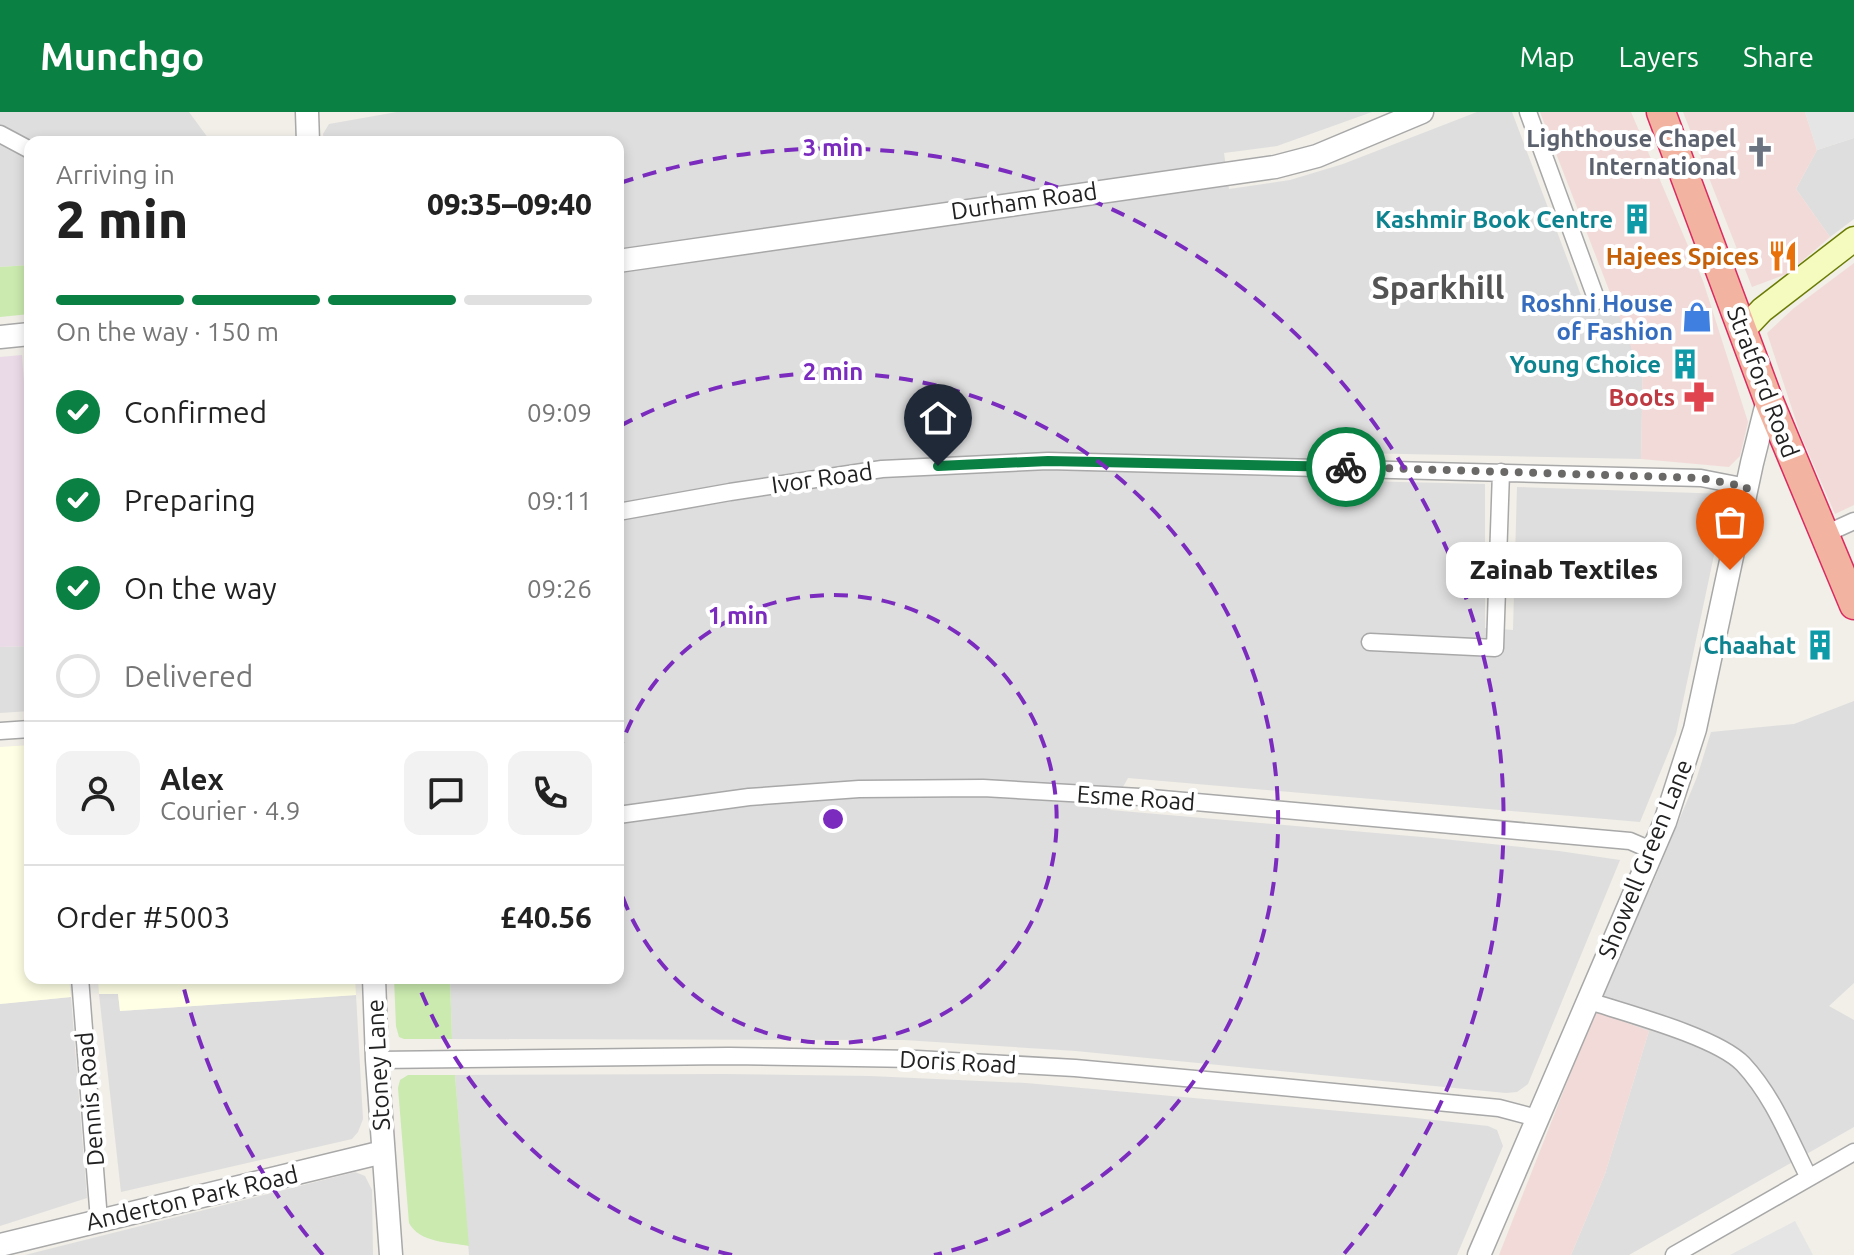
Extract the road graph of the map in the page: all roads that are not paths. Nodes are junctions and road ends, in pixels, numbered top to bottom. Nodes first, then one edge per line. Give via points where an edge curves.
1 (307, 112) edge
2 (1422, 112) edge
3 (1528, 112) edge
4 (1661, 112) edge
5 (0, 134) edge
6 (308, 136) edge
7 (24, 147) edge
8 (1854, 239) edge
9 (624, 260) edge
10 (1597, 301) dead end
11 (1743, 330) junction
12 (24, 335) edge
13 (0, 337) edge
14 (1768, 399) junction
15 (1501, 472) junction
16 (1747, 487) junction
17 (624, 511) edge
18 (1854, 521) edge
19 (1823, 535) junction
20 (1854, 605) edge
21 (1370, 642) dead end
22 (24, 729) edge
23 (0, 731) edge
24 (624, 814) edge
25 (1651, 850) junction
26 (80, 984) edge
27 (374, 984) edge
28 (1589, 1001) junction
29 (377, 1060) junction
30 (1537, 1118) junction
31 (383, 1152) junction
32 (1854, 1152) edge
33 (1808, 1176) junction
34 (99, 1220) junction
35 (0, 1245) edge
36 (396, 1255) edge
37 (1479, 1255) edge
38 (1674, 1255) edge

1 - 6 street
2 - 9 street, Durham Road via 1317,156 1275,167
3 - 10 street
4 - 11 highway, Stratford Road
5 - 7 street
8 - 11 main road
11 - 14 highway, Stratford Road
12 - 13 street
14 - 16 street, Showell Green Lane
14 - 19 highway, Stratford Road
15 - 16 street, Ivor Road via 1701,478
15 - 17 street, Ivor Road via 1079,461 966,464 833,475
15 - 21 street via 1495,648
16 - 25 street, Showell Green Lane via 1695,729
18 - 19 street
19 - 20 highway, Stratford Road
22 - 23 street
24 - 25 street, Esme Road via 749,797 983,788 1567,835 1630,841
25 - 28 street, Showell Green Lane
26 - 34 street, Dennis Road
27 - 29 street, Stoney Lane
28 - 30 street, Showell Green Lane
28 - 33 street via 1699,1038 1740,1061 1766,1094
29 - 30 street, Doris Road via 917,1059 1272,1086 1499,1108
29 - 31 street, Stoney Lane
30 - 37 street, Showell Green Lane
31 - 34 street, Anderton Park Road
31 - 36 street, Stoney Lane
32 - 33 street
33 - 38 street
34 - 35 street, Anderton Park Road

